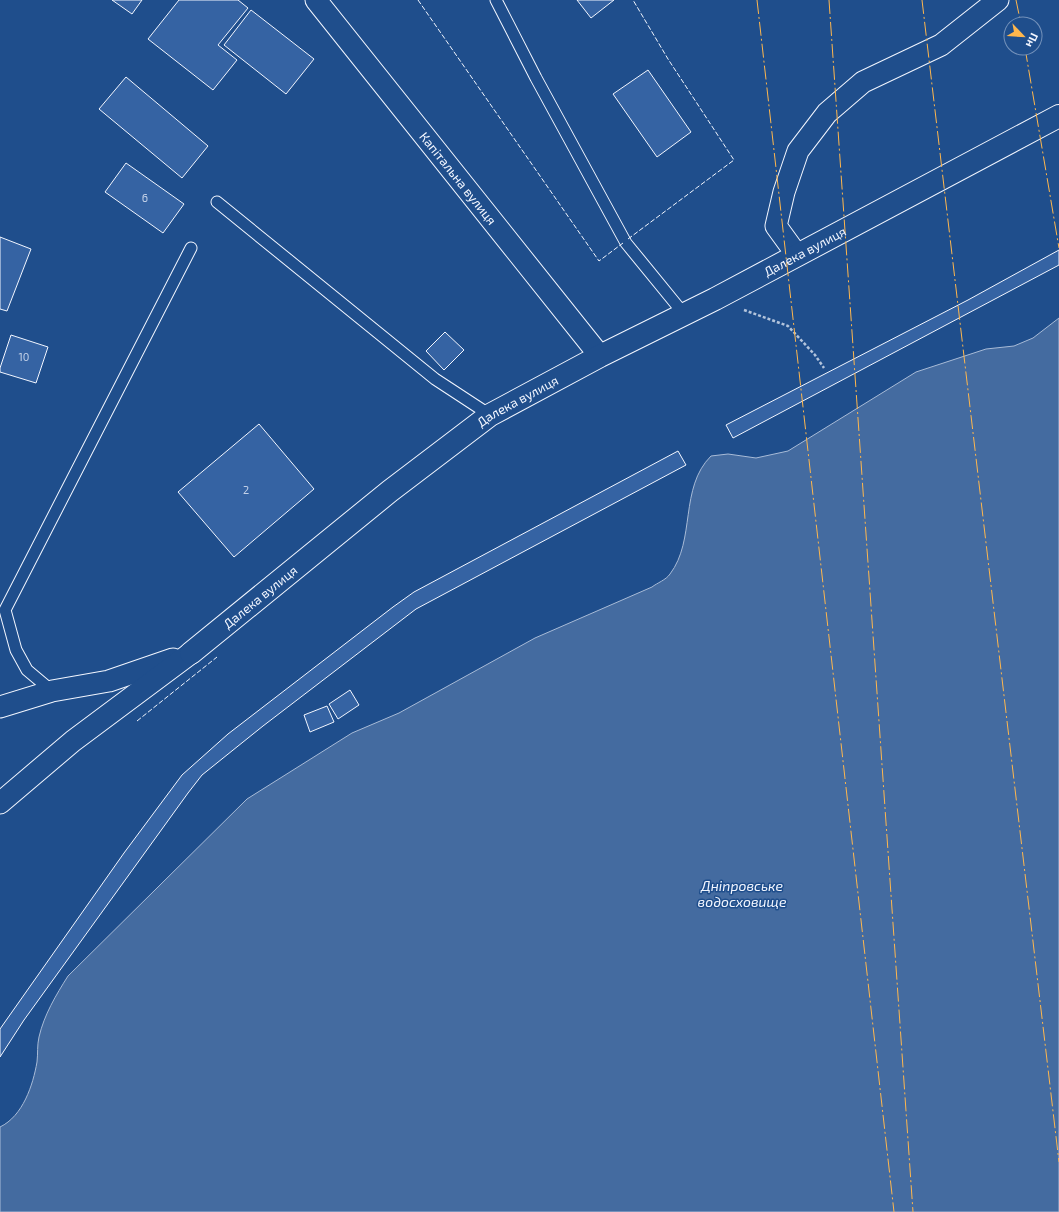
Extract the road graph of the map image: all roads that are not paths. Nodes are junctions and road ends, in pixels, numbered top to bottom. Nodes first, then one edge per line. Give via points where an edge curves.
1 (316, 0) edge
2 (496, 0) edge
3 (998, 0) edge
4 (1059, 116) edge
5 (217, 202) dead end
6 (192, 248) dead end
7 (797, 255) junction
8 (684, 314) junction
9 (600, 356) junction
10 (490, 415) junction
11 (190, 653) junction
12 (52, 691) junction
13 (0, 707) edge
14 (0, 803) edge

1 - 9 street, Капітальна вулиця
2 - 8 lane via 626,243
3 - 7 street via 941,45 863,82 827,113 798,151 776,226
4 - 7 street, Далека вулиця
5 - 10 lane via 434,379
6 - 12 lane via 5,610 16,650 27,670
7 - 8 street, Далека вулиця
8 - 9 street, Далека вулиця
9 - 10 street, Далека вулиця
10 - 11 street, Далека вулиця via 390,491
11 - 12 street, Далека вулиця via 109,681
11 - 14 street via 73,741
12 - 13 street, Далека вулиця

